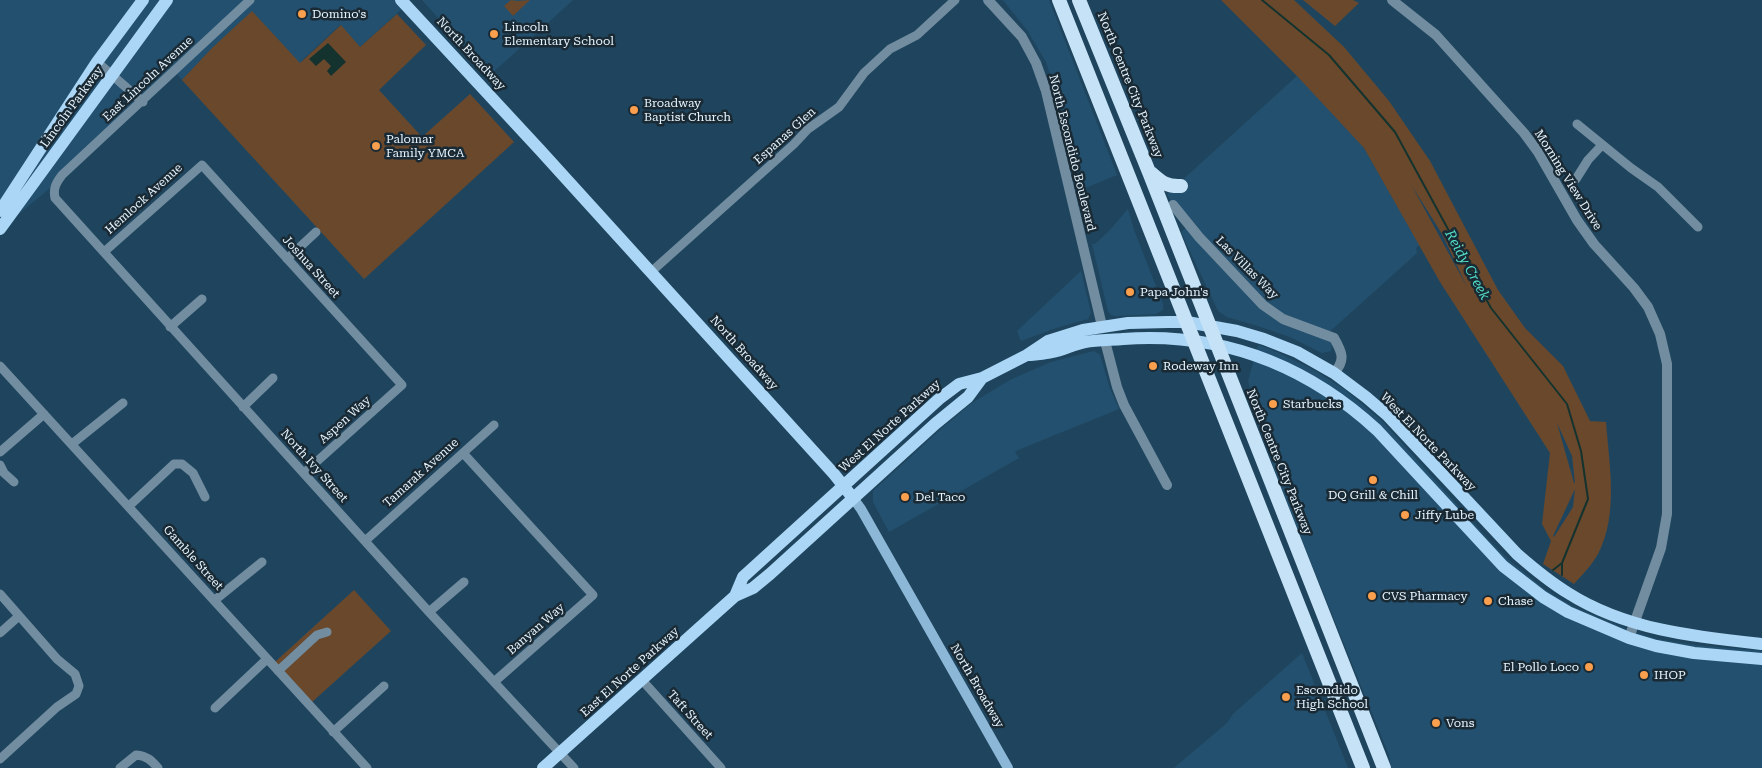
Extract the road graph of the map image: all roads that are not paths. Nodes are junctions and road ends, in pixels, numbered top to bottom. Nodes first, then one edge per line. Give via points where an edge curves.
1 (143, 0) edge
2 (167, 0) edge
3 (250, 0) edge
4 (401, 0) edge
5 (955, 0) edge
6 (988, 0) edge
7 (1059, 0) edge
8 (1078, 0) edge
9 (1392, 0) edge
10 (97, 62) junction
11 (112, 75) junction
12 (143, 102) junction
13 (1577, 124) dead end
14 (1602, 145) junction
15 (202, 165) joint
16 (1149, 172) junction
17 (62, 175) joint
18 (1576, 179) dead end
19 (1160, 182) junction
20 (1181, 186) dead end
21 (1173, 205) joint
22 (0, 211) edge
23 (1698, 227) dead end
24 (0, 230) edge
25 (316, 232) dead end
26 (104, 252) junction
27 (286, 259) junction
28 (652, 272) junction
29 (202, 299) dead end
30 (1187, 322) junction
31 (1102, 326) junction
32 (1209, 326) junction
33 (170, 327) junction
34 (1194, 340) junction
35 (1104, 341) junction
36 (1217, 345) junction
37 (1027, 355) junction
38 (0, 366) edge
39 (1334, 373) junction
40 (273, 378) dead end
41 (982, 378) junction
42 (402, 385) joint
43 (123, 403) dead end
44 (243, 407) junction
45 (44, 414) junction
46 (494, 425) dead end
47 (72, 444) junction
48 (0, 452) edge
49 (463, 453) junction
50 (0, 465) edge
51 (304, 473) junction
52 (14, 482) dead end
53 (1166, 485) dead end
54 (844, 486) junction
55 (205, 497) dead end
56 (853, 498) junction
57 (129, 506) junction
58 (365, 541) junction
59 (262, 562) dead end
60 (464, 582) dead end
61 (0, 594) edge
62 (735, 596) junction
63 (215, 600) junction
64 (429, 612) junction
65 (19, 616) junction
66 (1635, 622) junction
67 (327, 632) dead end
68 (0, 633) edge
69 (1629, 638) junction
70 (1762, 644) edge
71 (267, 659) junction
72 (1762, 659) edge
73 (278, 671) junction
74 (641, 680) junction
75 (494, 682) junction
76 (384, 686) dead end
77 (215, 708) dead end
78 (333, 732) junction
79 (560, 754) junction
80 (0, 759) edge
81 (158, 767) edge
82 (120, 768) edge
83 (367, 768) edge
84 (543, 768) edge
85 (574, 768) edge
86 (722, 768) edge
87 (1008, 768) edge
88 (1363, 768) edge
89 (1384, 768) edge

1 - 10 main road, Lincoln Parkway
2 - 11 main road, Lincoln Parkway
3 - 12 street, East Lincoln Avenue
4 - 28 main road, North Broadway
5 - 28 street, Espanas Glen via 916,35 890,49 864,73 839,107 808,129
6 - 31 street, North Escondido Boulevard via 1022,37 1036,62 1046,91
7 - 30 highway
8 - 16 highway, North Centre City Parkway
9 - 66 street, Morning View Drive via 1436,35 1524,133 1594,244 1648,307 1660,334 1667,364 1667,510 1660,548
10 - 11 street
10 - 22 main road, Lincoln Parkway
11 - 12 street
11 - 24 main road, Lincoln Parkway
12 - 17 street, East Lincoln Avenue
13 - 14 street
14 - 18 street
14 - 23 street via 1658,187
15 - 26 street, Hemlock Avenue
15 - 27 street, Joshua Street
16 - 19 highway
16 - 32 highway, North Centre City Parkway
17 - 26 street, North Ivy Street via 55,184 55,198
19 - 20 highway
19 - 21 highway
21 - 39 street, Las Villas Way via 1263,304 1283,319 1334,338 1342,350 1341,366
25 - 27 street
26 - 33 street, North Ivy Street
27 - 42 street, Joshua Street
28 - 54 main road, North Broadway
29 - 33 street
30 - 31 main road, West El Norte Parkway
30 - 32 main road, West El Norte Parkway
30 - 34 highway
31 - 37 main road, West El Norte Parkway via 1048,340
32 - 36 highway, North Centre City Parkway
32 - 39 main road, West El Norte Parkway via 1231,329 1271,342
33 - 44 street, North Ivy Street
34 - 35 main road, West El Norte Parkway via 1150,337
34 - 36 main road, West El Norte Parkway
34 - 88 highway
35 - 37 main road, West El Norte Parkway
35 - 53 street via 1124,405
36 - 69 main road, West El Norte Parkway via 1285,367 1344,402 1377,430 1503,566 1568,612
36 - 89 highway, North Centre City Parkway
37 - 41 main road, West El Norte Parkway
38 - 45 street, Gamble Street
39 - 66 main road, West El Norte Parkway via 1387,415 1494,532 1534,569 1600,610
40 - 44 street
41 - 54 main road, West El Norte Parkway via 959,384
41 - 56 main road, West El Norte Parkway via 968,397
42 - 51 street, Aspen Way
43 - 47 street
44 - 51 street, North Ivy Street
45 - 47 street, Gamble Street
45 - 48 street
46 - 49 street, Tamarak Avenue
47 - 57 street, Gamble Street
49 - 58 street, Tamarak Avenue
49 - 75 street, Banyan Way via 593,595
50 - 52 street
51 - 58 street, North Ivy Street
54 - 56 main road, North Broadway
54 - 62 main road, East El Norte Parkway via 744,578
55 - 57 street via 193,473 182,464 174,464
56 - 62 main road, East El Norte Parkway via 753,588
56 - 87 main road, North Broadway
57 - 63 street, Gamble Street
58 - 64 street, North Ivy Street
59 - 63 street
60 - 64 street
61 - 65 street
62 - 74 main road, East El Norte Parkway
63 - 71 street, Gamble Street
64 - 75 street, North Ivy Street
65 - 68 street
65 - 80 street via 57,659 75,674 79,686 76,694 57,706
66 - 69 street, Morning View Drive
66 - 70 main road, West El Norte Parkway via 1685,634
67 - 73 street via 317,635
69 - 72 main road, West El Norte Parkway via 1673,650
71 - 73 street, Gamble Street
71 - 77 street
73 - 78 street, Gamble Street
74 - 79 main road, East El Norte Parkway
74 - 86 street, Taft Street
75 - 79 street, North Ivy Street
76 - 78 street
78 - 83 street, Gamble Street
79 - 84 main road, East El Norte Parkway
79 - 85 street, North Ivy Street
81 - 82 street via 145,756 136,755

